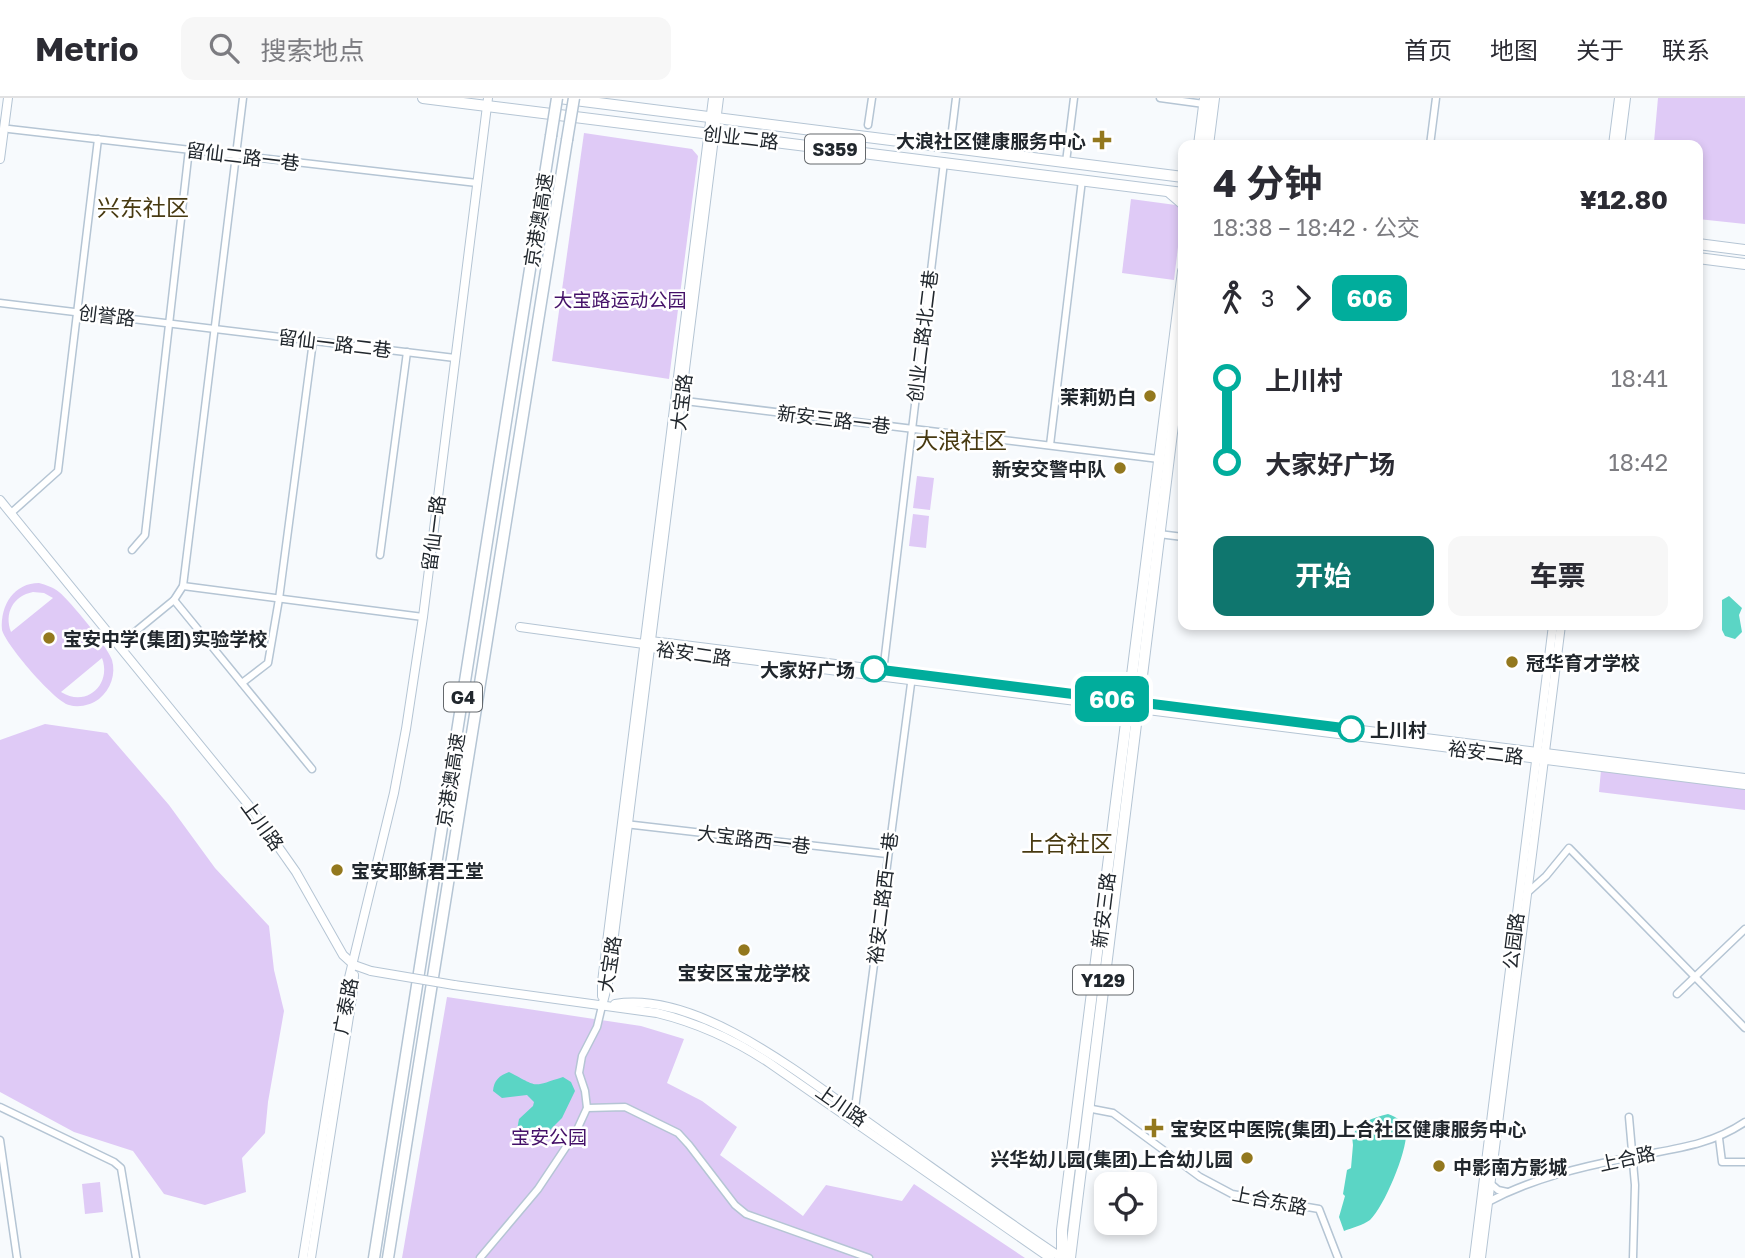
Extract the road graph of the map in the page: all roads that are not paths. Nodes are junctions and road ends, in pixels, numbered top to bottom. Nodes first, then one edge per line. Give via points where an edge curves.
1 (8, 98) edge
2 (243, 98) edge
3 (423, 98) edge
4 (558, 98) edge
5 (574, 98) edge
6 (713, 98) edge
7 (719, 98) edge
8 (872, 98) edge
9 (956, 98) edge
10 (1074, 98) edge
11 (1160, 98) edge
12 (1436, 98) edge
13 (1619, 98) edge
14 (1626, 98) edge
15 (1208, 100) edge
16 (488, 102) edge
17 (714, 117) junction
18 (868, 125) dead end
19 (9, 129) dead end
20 (712, 133) junction
21 (98, 139) junction
22 (1200, 140) edge
23 (1208, 140) edge
24 (1431, 140) edge
25 (1614, 140) edge
26 (1621, 140) edge
27 (950, 147) junction
28 (189, 149) junction
29 (236, 155) junction
30 (0, 159) edge
31 (944, 162) junction
32 (1066, 162) junction
33 (1178, 170) edge
34 (1165, 175) junction
35 (1178, 176) edge
36 (1082, 180) junction
37 (477, 183) junction
38 (1166, 191) junction
39 (1178, 192) edge
40 (1178, 200) edge
41 (1703, 245) edge
42 (1745, 250) edge
43 (1703, 259) edge
44 (1745, 264) edge
45 (0, 303) edge
46 (76, 310) junction
47 (1178, 310) edge
48 (170, 323) junction
49 (215, 328) junction
50 (313, 341) junction
51 (407, 352) junction
52 (455, 358) junction
53 (1178, 384) edge
54 (678, 400) junction
55 (911, 428) junction
56 (1050, 445) junction
57 (1159, 459) junction
58 (0, 500) edge
59 (11, 513) junction
60 (1159, 534) junction
61 (1178, 536) edge
62 (132, 550) dead end
63 (380, 555) dead end
64 (183, 586) junction
65 (279, 599) junction
66 (174, 600) junction
67 (423, 617) junction
68 (520, 627) dead end
69 (1553, 630) edge
70 (1559, 630) edge
71 (648, 644) junction
72 (118, 645) junction
73 (883, 674) junction
74 (912, 677) junction
75 (242, 683) junction
76 (1133, 705) junction
77 (1540, 756) junction
78 (312, 769) dead end
79 (1745, 778) edge
80 (1745, 785) edge
81 (625, 824) junction
82 (887, 854) junction
83 (1527, 893) junction
84 (1745, 929) edge
85 (354, 965) junction
86 (1696, 977) junction
87 (1677, 994) dead end
88 (602, 1006) junction
89 (1745, 1028) edge
90 (0, 1107) edge
91 (587, 1108) junction
92 (1087, 1108) junction
93 (1629, 1117) dead end
94 (854, 1118) junction
95 (1745, 1122) edge
96 (1719, 1138) junction
97 (0, 1140) edge
98 (1632, 1157) junction
99 (1745, 1161) edge
100 (1491, 1184) junction
101 (1507, 1192) junction
102 (1489, 1202) junction
103 (11, 1217) junction
104 (0, 1218) edge
105 (17, 1258) edge
106 (136, 1258) edge
107 (303, 1258) edge
108 (311, 1258) edge
109 (374, 1258) edge
110 (388, 1258) edge
111 (480, 1258) edge
112 (869, 1258) edge
113 (1050, 1258) edge
114 (1062, 1258) edge
115 (1070, 1258) edge
116 (1338, 1258) edge
117 (1474, 1258) edge
118 (1481, 1258) edge
119 (1633, 1258) edge

1 - 30 main road
2 - 29 street
3 - 16 main road, 创业二路 / S359
4 - 17 main road, 创业二路 / S359
4 - 109 highway, 京港澳高速 / G4, bridge
5 - 110 highway, 京港澳高速 / G4, bridge
6 - 17 main road, 大宝路
7 - 17 main road, 大宝路
8 - 18 street
9 - 27 street
10 - 32 street
11 - 15 street
12 - 24 street
13 - 25 main road
14 - 26 main road
15 - 22 main road
15 - 23 main road
16 - 20 main road, 创业二路 / S359
16 - 37 main road, 留仙一路
17 - 20 main road, 大宝路
17 - 27 main road, 创业二路 / S359
19 - 21 street, 留仙二路一巷
20 - 31 main road, 创业二路 / S359
20 - 54 main road, 大宝路
21 - 28 street, 留仙二路一巷
21 - 46 street
27 - 32 main road, 创业二路 / S359
28 - 29 street, 留仙二路一巷
28 - 48 street
29 - 37 street, 留仙二路一巷
29 - 49 street
31 - 36 main road, 创业二路 / S359
31 - 55 street, 创业二路北二巷
32 - 34 main road, 创业二路 / S359
33 - 34 main road
34 - 35 main road, 创业二路 / S359
36 - 38 main road, 创业二路 / S359
36 - 56 street
37 - 52 main road, 留仙一路
38 - 39 main road, 创业二路 / S359
38 - 40 main road
41 - 42 main road
43 - 44 main road
45 - 46 street, 创誉路
46 - 48 street, 创誉路
46 - 59 street via 58,471
47 - 57 main road, 新安三路
48 - 49 street, 创誉路
48 - 62 street via 145,535
49 - 50 street, 留仙一路二巷
49 - 64 street
50 - 51 street, 留仙一路二巷
50 - 65 street
51 - 52 street, 留仙一路二巷
51 - 63 street
52 - 67 main road, 留仙一路
53 - 60 main road, 新安三路
54 - 55 street, 新安三路一巷
54 - 71 main road, 大宝路
55 - 56 street, 新安三路一巷
55 - 73 street, 创业二路北二巷
56 - 57 street, 新安三路一巷
57 - 76 main road, 新安三路
58 - 59 main road, 上川路
59 - 72 main road, 上川路
60 - 61 street
60 - 76 main road, 新安三路
64 - 65 street
64 - 66 street
65 - 67 street
65 - 75 street via 268,663
66 - 72 street
66 - 75 street
67 - 85 main road, 留仙一路 via 394,793
68 - 71 main road, 裕安二路
69 - 77 main road, 公园路
70 - 77 main road, 公园路
71 - 73 main road, 裕安二路
71 - 81 main road, 大宝路
72 - 85 main road, 上川路 via 251,808
73 - 74 main road, 裕安二路
74 - 76 main road, 裕安二路
74 - 82 street, 裕安二路西一巷
75 - 78 street
76 - 77 main road, 裕安二路
76 - 92 main road, 新安三路 / Y129
76 - 114 main road, 新安三路 via 1062,1230
77 - 79 main road, 裕安二路
77 - 80 main road, 裕安二路
77 - 83 main road, 公园路
77 - 117 main road, 公园路
81 - 82 street, 大宝路西一巷
81 - 88 main road, 大宝路
82 - 94 street, 裕安二路西一巷
83 - 86 street via 1569,848
83 - 100 main road, 公园路
84 - 86 street
85 - 88 main road, 上川路, bridge
85 - 107 main road, 广泰路 via 346,990
85 - 108 main road, 广泰路
86 - 87 street
86 - 89 street
88 - 91 street via 579,1073
88 - 94 main road, 上川路 via 657,1013 727,1036
90 - 106 street via 121,1168
91 - 111 street via 567,1148 538,1189
91 - 112 street via 625,1107 664,1125 678,1133 746,1214
92 - 115 main road, 新安三路 / Y129
92 - 116 street, 上合东路 via 1110,1112 1128,1122 1200,1177 1232,1194 1319,1209
93 - 98 street
94 - 113 main road, 上川路
94 - 114 main road, 上川路
95 - 96 street, 上合路
96 - 98 street, 上合路
96 - 99 street via 1722,1162
97 - 103 street
98 - 101 street, 上合路
98 - 119 street
100 - 101 street
100 - 102 main road, 公园路
101 - 102 street, 上合路
102 - 118 main road, 公园路
103 - 104 street
103 - 105 street

